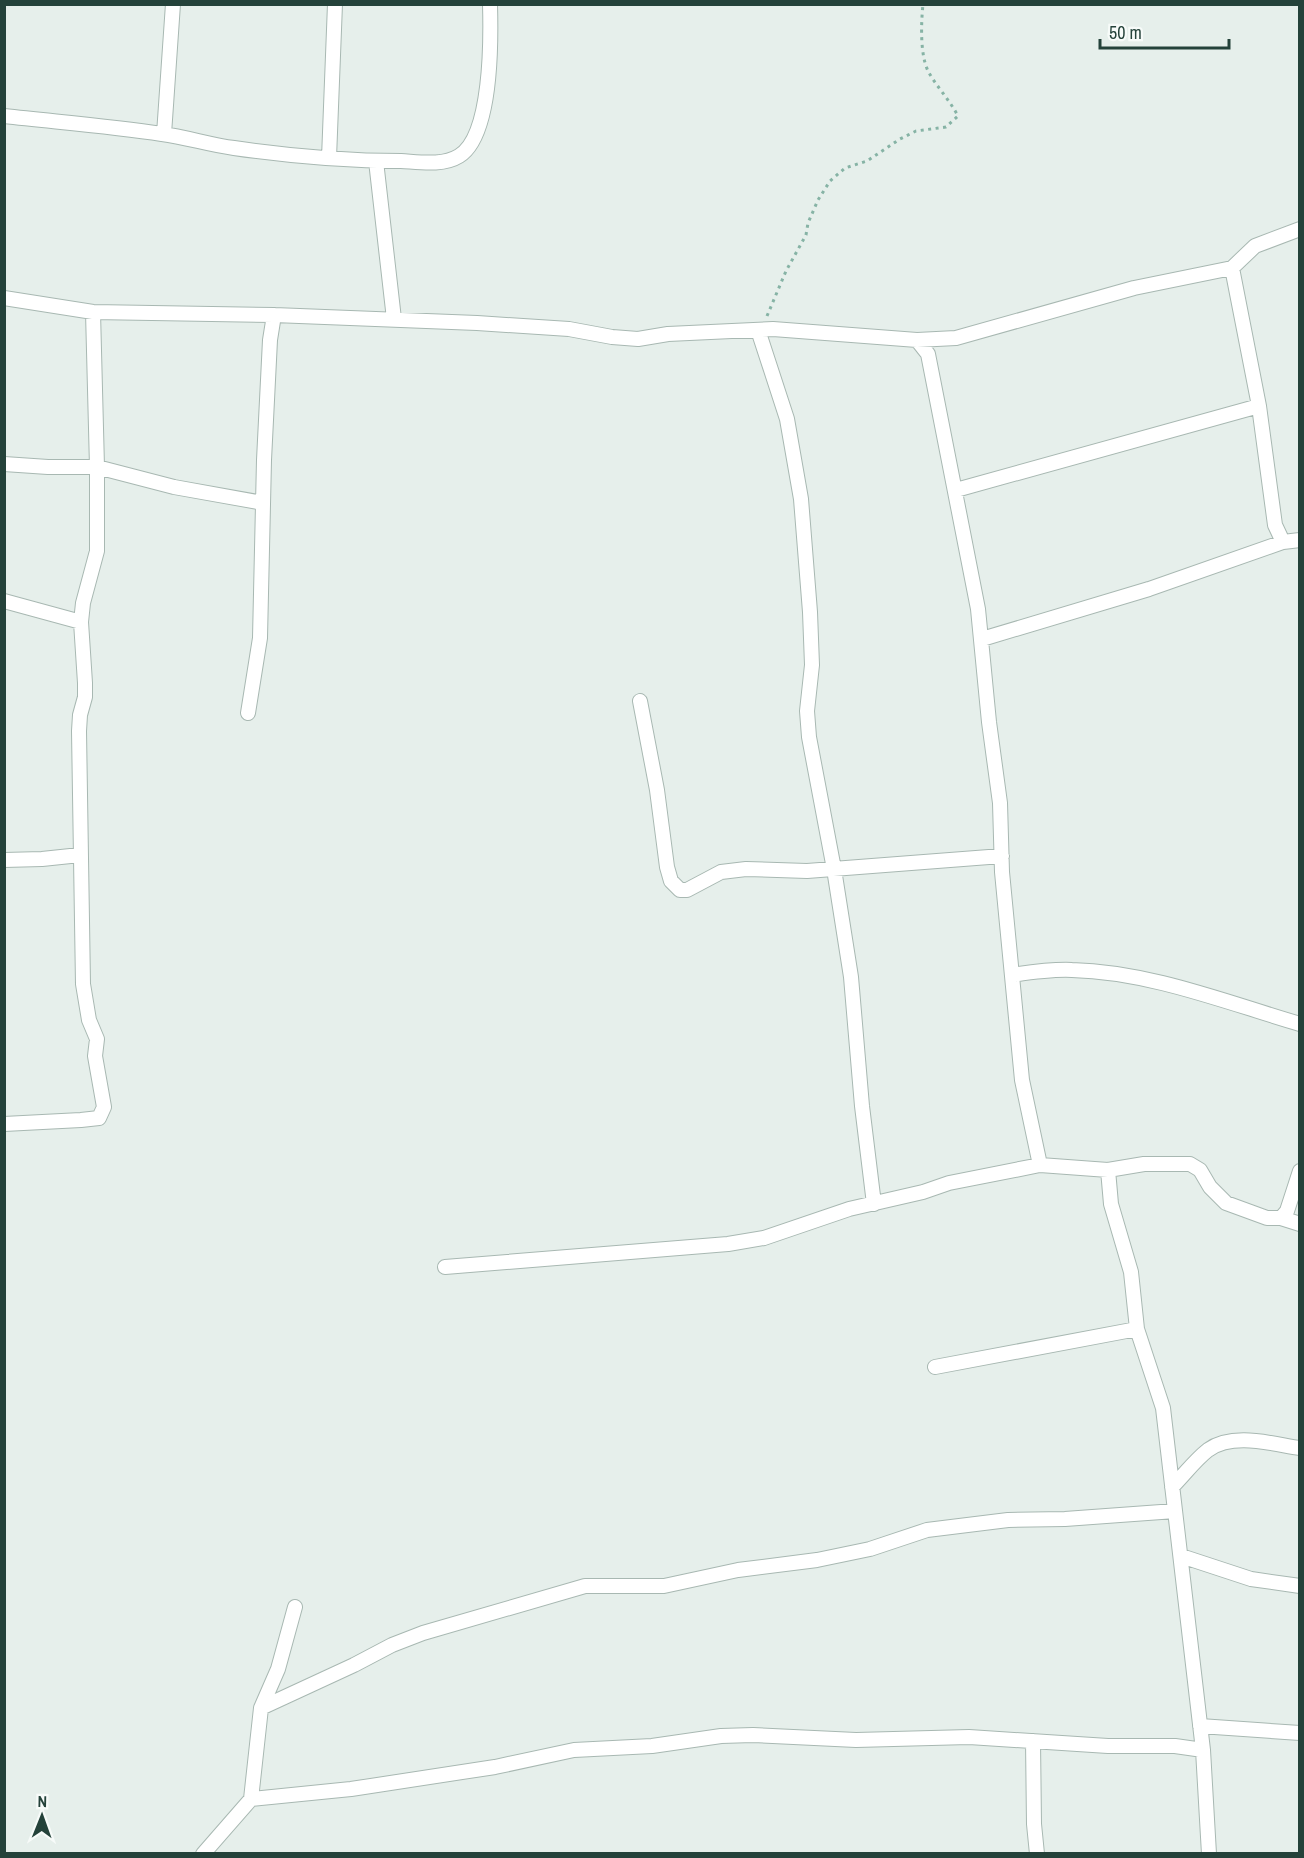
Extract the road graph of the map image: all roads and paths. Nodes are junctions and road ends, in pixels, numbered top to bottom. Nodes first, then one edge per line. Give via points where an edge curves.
1 (173, 4) edge
2 (335, 4) edge
3 (490, 4) edge
4 (923, 4) edge
5 (4, 116) edge
6 (164, 134) junction
7 (329, 158) junction
8 (376, 161) junction
9 (1299, 229) edge
10 (1232, 268) junction
11 (4, 298) edge
12 (93, 312) junction
13 (274, 315) junction
14 (394, 320) junction
15 (758, 330) junction
16 (917, 340) junction
17 (1259, 405) junction
18 (4, 464) edge
19 (97, 467) junction
20 (956, 490) junction
21 (263, 503) junction
22 (1299, 540) edge
23 (1282, 542) junction
24 (4, 601) edge
25 (81, 622) junction
26 (982, 639) junction
27 (640, 701) dead end
28 (248, 713) dead end
29 (80, 855) junction
30 (1002, 856) junction
31 (4, 860) edge
32 (834, 868) junction
33 (1012, 975) junction
34 (1299, 1024) edge
35 (4, 1124) edge
36 (1040, 1165) junction
37 (1108, 1170) junction
38 (1299, 1171) edge
39 (874, 1204) junction
40 (1281, 1218) junction
41 (1299, 1224) edge
42 (446, 1267) dead end
43 (1137, 1329) junction
44 (934, 1367) dead end
45 (1299, 1448) edge
46 (1172, 1487) junction
47 (1175, 1511) junction
48 (1180, 1556) junction
49 (1299, 1586) edge
50 (295, 1607) dead end
51 (261, 1708) junction
52 (1200, 1726) junction
53 (1299, 1733) edge
54 (1033, 1741) junction
55 (1203, 1750) junction
56 (251, 1799) junction
57 (203, 1854) edge
58 (1037, 1854) edge
59 (1209, 1854) edge

1 - 6 street
2 - 7 street
3 - 8 street via 487,87 482,120 472,140 460,155 441,162
4 - 15 path via 920,30 928,71 958,116 946,127 916,131 900,138 867,161 845,168 830,181
5 - 6 street
6 - 7 street via 233,148
7 - 8 street
8 - 14 street
9 - 10 street via 1255,246
10 - 16 street via 1134,288 956,338
10 - 17 street
11 - 12 street
12 - 13 street
12 - 19 street
13 - 14 street
13 - 21 street
14 - 15 street via 569,329 638,339
15 - 16 street
15 - 32 street via 787,419 801,499 812,665 808,720
16 - 20 street via 928,354
17 - 20 street
17 - 23 street via 1270,500
18 - 19 street
19 - 21 street via 174,487
19 - 25 street via 96,550
20 - 26 street
21 - 28 street via 261,638
22 - 23 street
23 - 26 street via 1149,589
24 - 25 street
25 - 29 street via 85,697 79,731
26 - 30 street
27 - 32 street via 667,867 671,881 680,890 721,872
29 - 31 street
29 - 35 street via 83,984 89,1020 97,1039 95,1056 104,1107 99,1118
30 - 32 street
30 - 33 street
32 - 39 street via 851,977
33 - 34 street via 1072,970 1116,974 1162,983
33 - 36 street via 1022,1080
36 - 37 street
36 - 39 street via 949,1183
37 - 40 street via 1144,1164 1190,1164 1200,1170 1226,1203 1267,1218
37 - 43 street via 1112,1204 1131,1272
38 - 40 street via 1287,1211
39 - 42 street via 764,1238 728,1244
40 - 41 street
43 - 44 street
43 - 46 street via 1163,1408
45 - 46 street via 1228,1441 1209,1450
46 - 47 street
47 - 48 street
47 - 51 street via 1008,1520 927,1530 870,1549 664,1586 585,1586 392,1644
48 - 49 street via 1251,1579
48 - 52 street
50 - 51 street via 278,1669
51 - 56 street
52 - 53 street
52 - 55 street
54 - 55 street
54 - 56 street via 721,1736 652,1746 574,1750 495,1767 351,1789
54 - 58 street
55 - 59 street
56 - 57 street

